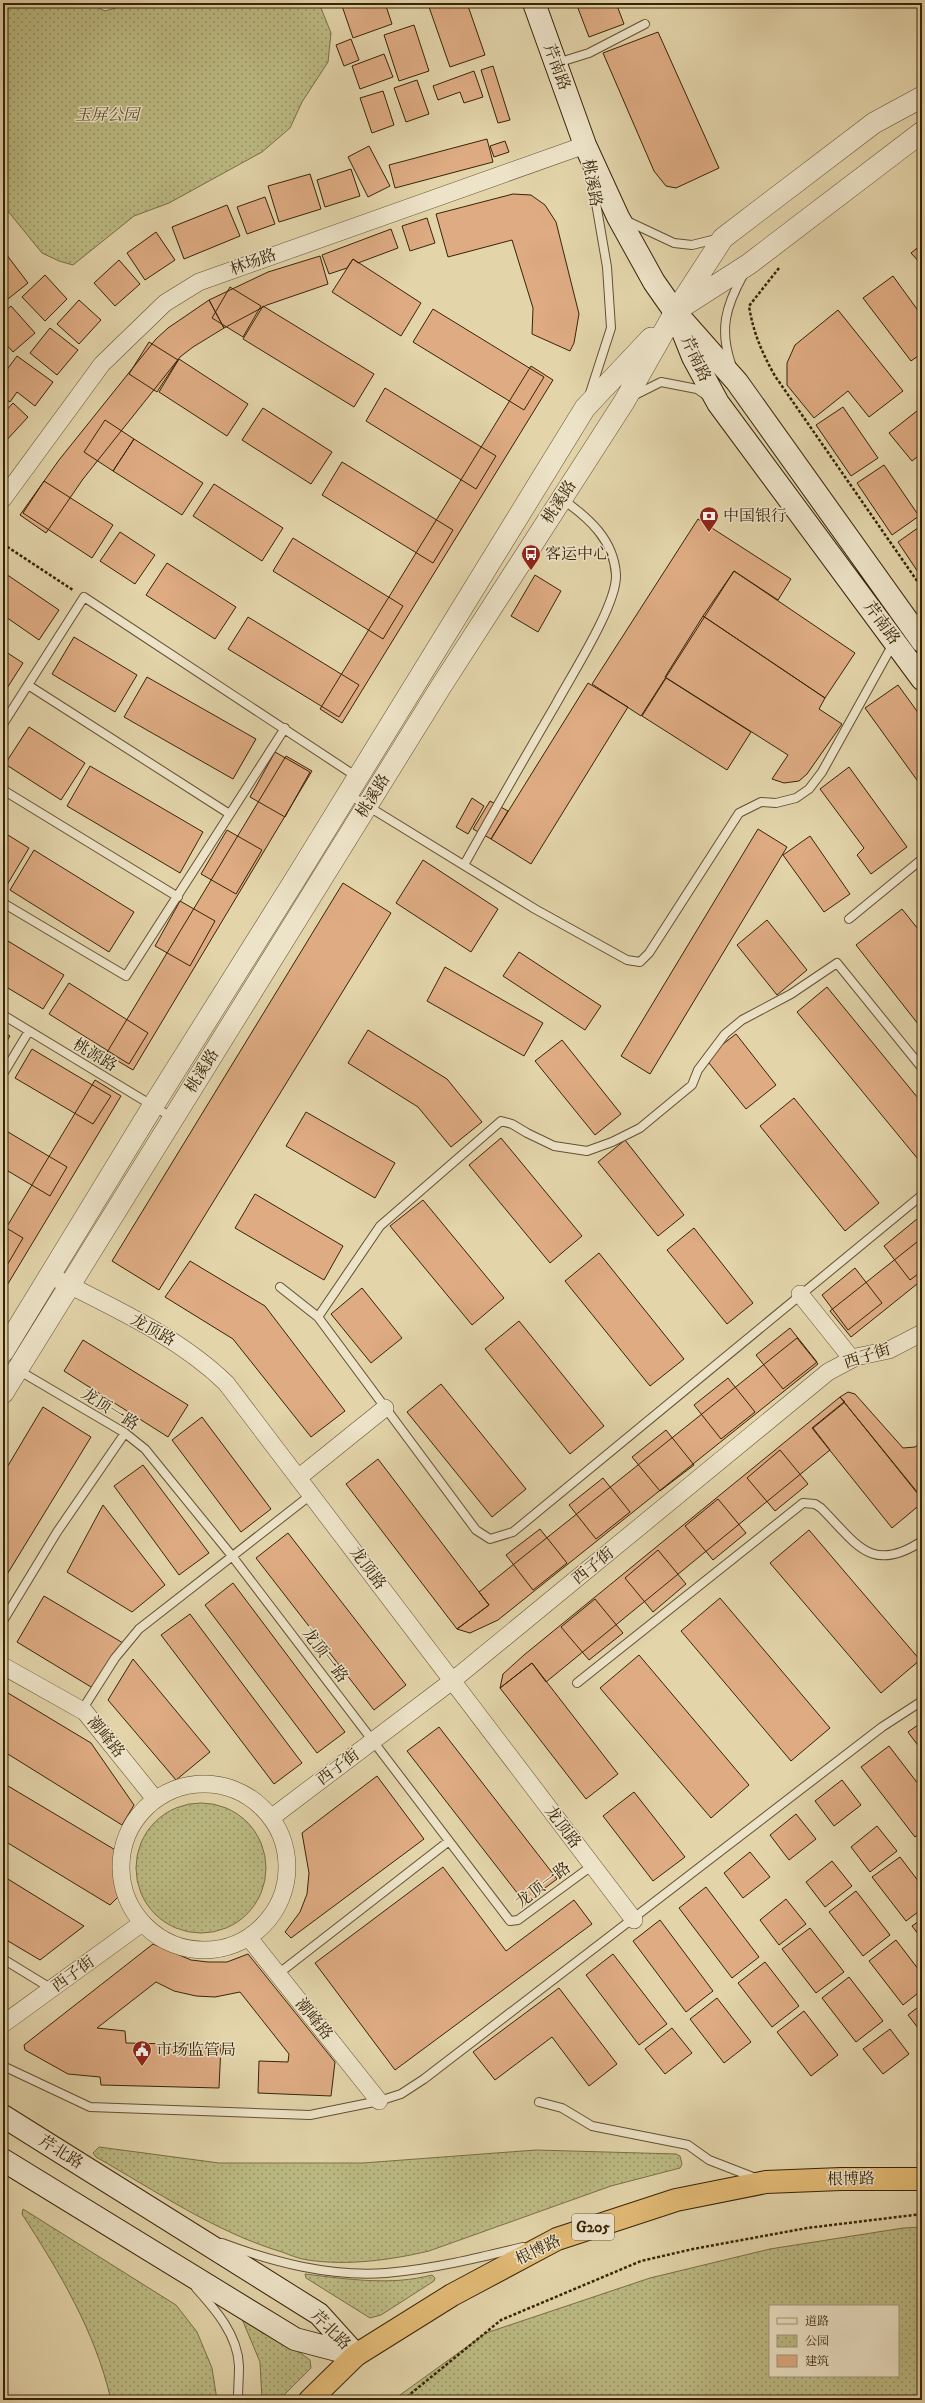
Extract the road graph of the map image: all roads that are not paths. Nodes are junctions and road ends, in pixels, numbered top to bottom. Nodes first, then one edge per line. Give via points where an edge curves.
1 (534, 3) edge
2 (645, 24) dead end
3 (556, 64) junction
4 (922, 97) edge
5 (922, 132) edge
6 (585, 146) junction
7 (618, 217) junction
8 (722, 238) junction
9 (749, 264) junction
10 (675, 312) junction
11 (737, 382) junction
12 (624, 402) junction
13 (718, 403) junction
14 (585, 408) junction
15 (561, 498) junction
16 (3, 499) edge
17 (900, 631) junction
18 (922, 641) edge
19 (922, 679) edge
20 (28, 685) junction
21 (3, 724) edge
22 (285, 728) junction
23 (364, 789) junction
24 (3, 790) edge
25 (228, 813) junction
26 (922, 859) edge
27 (464, 865) junction
28 (178, 897) junction
29 (3, 902) edge
30 (849, 919) dead end
31 (3, 1015) edge
32 (29, 1031) junction
33 (922, 1068) edge
34 (3, 1074) edge
35 (153, 1106) junction
36 (173, 1118) junction
37 (922, 1196) edge
38 (50, 1275) junction
39 (70, 1285) junction
40 (280, 1287) dead end
41 (800, 1294) junction
42 (318, 1317) junction
43 (922, 1333) edge
44 (3, 1352) edge
45 (852, 1359) junction
46 (17, 1370) junction
47 (3, 1393) edge
48 (385, 1408) junction
49 (125, 1433) junction
50 (298, 1478) junction
51 (312, 1494) junction
52 (922, 1542) edge
53 (232, 1556) junction
54 (3, 1621) edge
55 (3, 1666) edge
56 (452, 1681) junction
57 (577, 1683) dead end
58 (922, 1701) edge
59 (82, 1710) junction
60 (373, 1741) junction
61 (155, 1799) junction
62 (271, 1818) junction
63 (449, 1841) junction
64 (593, 1866) junction
65 (634, 1920) junction
66 (142, 1923) junction
67 (249, 1938) junction
68 (3, 1959) edge
69 (278, 1974) junction
70 (52, 1989) junction
71 (3, 2024) edge
72 (3, 2066) edge
73 (379, 2101) junction
74 (539, 2102) dead end
75 (3, 2116) edge
76 (3, 2160) edge
77 (922, 2179) edge
78 (766, 2182) junction
79 (181, 2227) junction
80 (557, 2239) junction
81 (141, 2246) junction
82 (356, 2355) junction
83 (238, 2400) edge
84 (310, 2400) edge

1 - 3 main road, 芹南路
2 - 3 lane via 589,53
3 - 6 main road, 芹南路
4 - 8 street via 874,123
5 - 9 street
6 - 7 main road, 芹南路
6 - 14 lane, 桃溪路 via 607,267 610,328
6 - 16 street, 林场路 via 199,282 165,303 102,364
7 - 8 lane via 674,243 692,245
7 - 10 main road, 芹南路 via 654,282
8 - 10 street
9 - 10 street
9 - 11 lane via 729,302 725,320 725,345
10 - 11 main road
10 - 12 street, 桃溪路
10 - 13 main road, 芹南路 via 694,357
10 - 14 street, 桃溪路
11 - 17 main road
12 - 13 lane via 647,387 661,382 697,389
12 - 15 street, 桃溪路
13 - 17 main road, 芹南路
14 - 23 street, 桃溪路
15 - 23 street, 桃溪路
15 - 27 lane via 588,517 610,548 616,576 612,594 594,636
17 - 18 main road
17 - 19 main road, 芹南路
17 - 27 lane via 822,772 809,789 796,798 776,803 761,802 739,813 649,953 640,962 628,960 535,909
20 - 21 lane
20 - 22 lane via 84,597
20 - 25 lane
22 - 23 lane
22 - 25 lane
23 - 27 lane
23 - 35 street, 桃溪路
23 - 36 street, 桃溪路
24 - 28 lane
25 - 28 lane
26 - 30 lane
28 - 29 lane via 126,976
31 - 32 lane, 桃源路
32 - 34 lane
32 - 35 lane, 桃源路
33 - 42 lane via 837,963 791,994 742,1020 725,1034 698,1070 692,1085 640,1128 612,1142 587,1151 554,1146 501,1121 380,1226
35 - 36 lane, 桃源路
35 - 38 street, 桃溪路
36 - 39 street, 桃溪路
37 - 41 lane
38 - 39 street, 龙顶路
38 - 44 street, 桃溪路
39 - 46 street, 桃溪路
39 - 50 street, 龙顶路 via 173,1340 207,1364 226,1383
40 - 42 lane
41 - 45 street
41 - 48 lane via 513,1532 490,1539 476,1530
42 - 48 lane
43 - 45 street, 西子街 via 889,1350
45 - 56 street, 西子街 via 828,1372
46 - 47 street, 桃溪路
46 - 49 lane, 龙顶一路
48 - 50 street
49 - 53 lane, 龙顶一路 via 146,1449
49 - 54 lane via 57,1532
50 - 51 street, 龙顶路
51 - 53 lane
51 - 56 street, 龙顶路
52 - 57 lane via 894,1556 878,1557 862,1549 821,1508 815,1504 803,1503
53 - 59 lane via 139,1629 115,1658
53 - 60 lane, 龙顶一路
55 - 59 street, 潮峰路
56 - 60 street, 西子街
56 - 64 street, 龙顶路
58 - 65 lane via 882,1727
59 - 61 street, 潮峰路
60 - 62 street, 西子街
60 - 63 lane, 龙顶一路
61 - 62 street via 178,1788 204,1784 230,1788 253,1799
61 - 66 street via 135,1819 123,1844 120,1872 127,1900
62 - 67 street via 284,1842 288,1869 283,1896 269,1920
63 - 64 lane, 龙顶一路 via 510,1921 518,1920
63 - 69 lane
64 - 65 street, 龙顶路
65 - 73 lane via 424,2079 401,2094
66 - 67 street via 160,1939 189,1949 205,1951 228,1948
66 - 70 street, 西子街
67 - 69 street, 潮峰路
68 - 70 lane
69 - 73 street, 潮峰路
70 - 71 street, 西子街
72 - 73 lane via 90,2107 310,2114
74 - 78 lane via 562,2108 592,2126 688,2145 709,2160
75 - 79 main road, 芹北路
76 - 81 main road, 芹北路
77 - 78 highway, 根博路 / G205
78 - 80 highway, 根博路 / G205 via 676,2200
79 - 80 lane via 273,2260 314,2269 348,2272 384,2273 455,2264
79 - 82 main road, 芹北路 via 319,2314
80 - 82 highway, 根博路 / G205 via 452,2295
81 - 82 main road, 芹北路 via 295,2339
81 - 83 lane via 194,2285 217,2311 230,2333 239,2364
82 - 84 highway, 根博路 / G205

